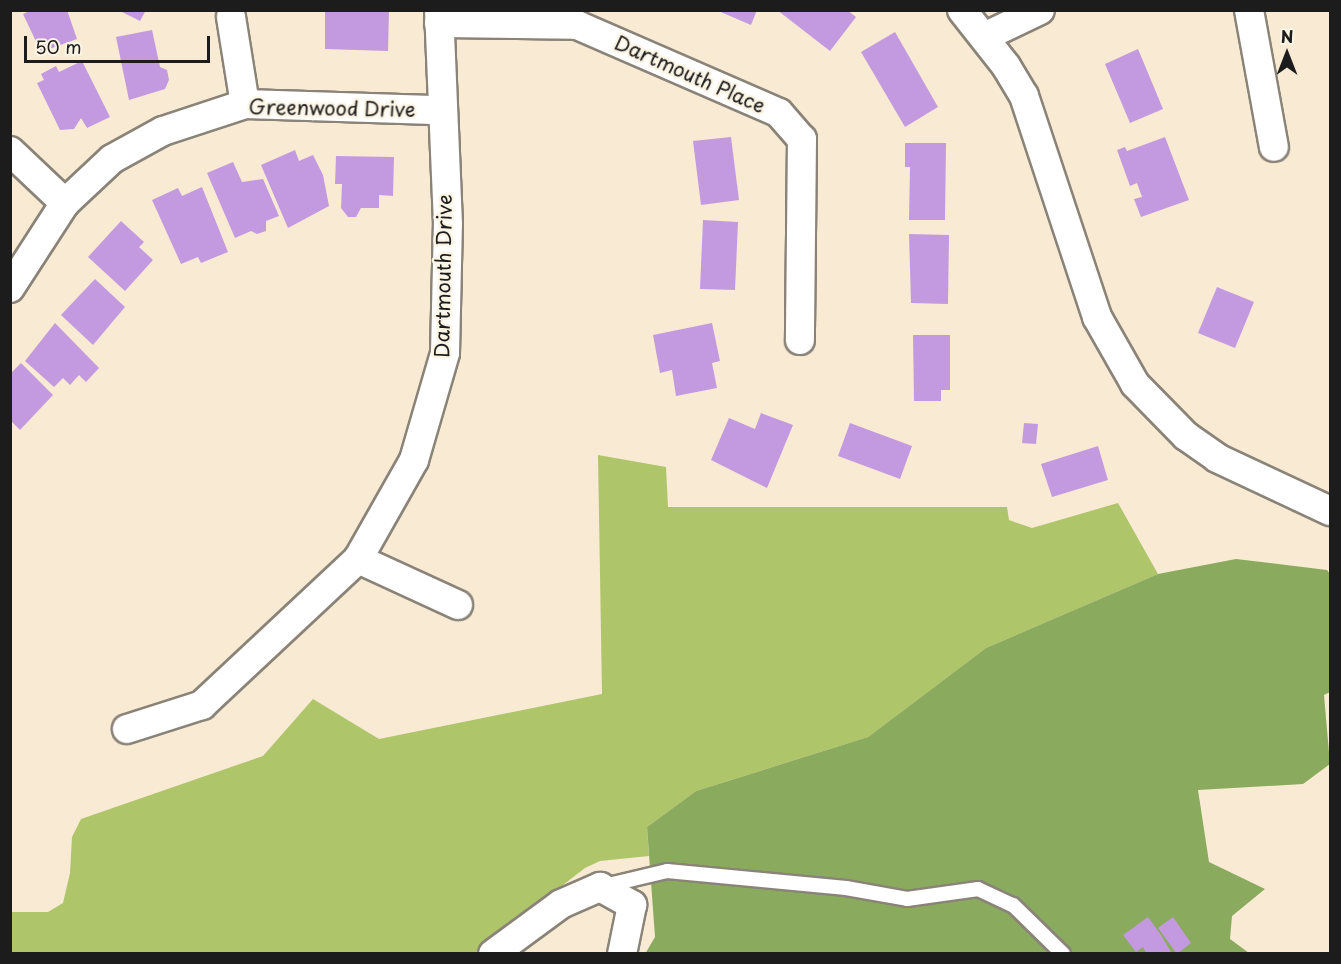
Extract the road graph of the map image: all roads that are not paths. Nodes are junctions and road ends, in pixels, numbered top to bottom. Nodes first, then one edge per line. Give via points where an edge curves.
1 (962, 10) edge
2 (1040, 10) edge
3 (1249, 10) edge
4 (439, 16) edge
5 (231, 17) dead end
6 (984, 37) junction
7 (245, 104) junction
8 (441, 110) junction
9 (1274, 147) dead end
10 (10, 150) edge
11 (66, 203) junction
12 (10, 288) edge
13 (800, 340) dead end
14 (1330, 511) edge
15 (358, 559) junction
16 (458, 605) dead end
17 (127, 729) dead end
18 (600, 887) junction
19 (493, 954) edge
20 (622, 954) edge
21 (1063, 954) edge

1 - 6 street
2 - 6 street
3 - 9 street
4 - 8 street, Dartmouth Drive
4 - 13 street, Dartmouth Place via 577,25 779,113 802,139
5 - 7 street
6 - 14 street via 1024,96 1097,317 1135,384 1186,436 1217,458
7 - 8 street, Greenwood Drive
7 - 11 street, Greenwood Drive via 163,131 112,159
8 - 15 street, Dartmouth Drive via 448,224 445,353 414,460
10 - 11 street
11 - 12 street, Greenwood Drive
15 - 16 street
15 - 17 street, Dartmouth Drive via 202,705
18 - 19 street via 561,904
18 - 20 street via 632,905
18 - 21 lane via 668,871 846,888 907,899 978,889 1013,905

